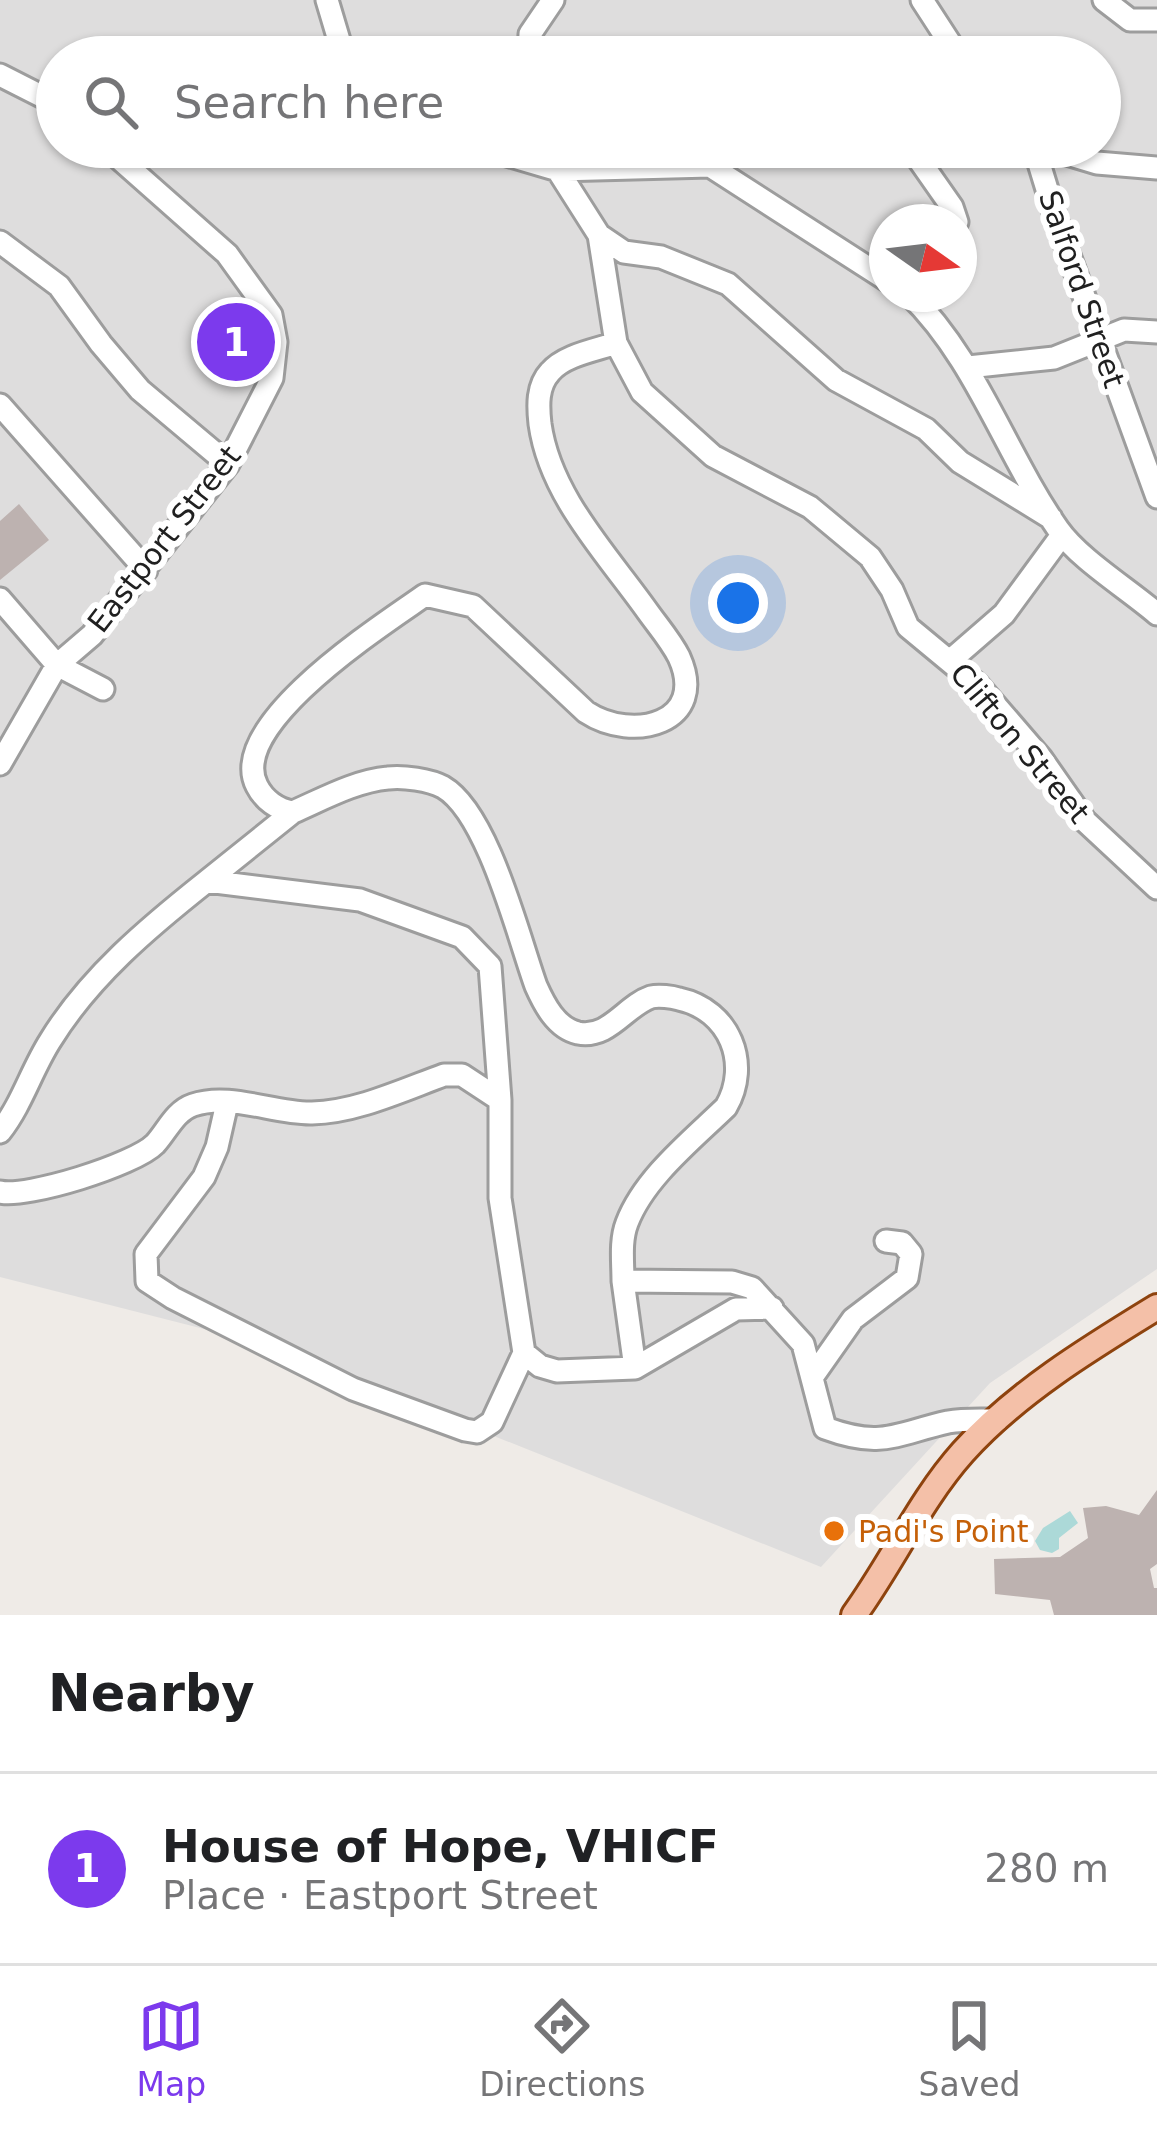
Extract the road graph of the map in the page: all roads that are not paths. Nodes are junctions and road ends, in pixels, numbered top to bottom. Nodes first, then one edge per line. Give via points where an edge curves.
1 (327, 0) edge
2 (553, 0) edge
3 (922, 0) edge
4 (1104, 0) edge
5 (1157, 20) edge
6 (338, 36) edge
7 (530, 36) edge
8 (945, 36) edge
9 (0, 75) edge
10 (36, 93) edge
11 (1121, 166) edge
12 (130, 168) edge
13 (551, 168) edge
14 (634, 168) edge
15 (713, 168) edge
16 (925, 168) edge
17 (1040, 168) edge
18 (1157, 168) edge
19 (558, 170) junction
20 (950, 204) edge
21 (599, 235) junction
22 (0, 242) edge
23 (869, 268) edge
24 (925, 312) edge
25 (1157, 332) edge
26 (1101, 337) junction
27 (616, 343) junction
28 (968, 367) junction
29 (0, 404) edge
30 (228, 464) junction
31 (1157, 497) edge
32 (1057, 526) junction
33 (146, 570) junction
34 (0, 599) edge
35 (1157, 614) edge
36 (951, 660) junction
37 (56, 665) junction
38 (103, 688) dead end
39 (0, 764) edge
40 (293, 812) junction
41 (207, 881) junction
42 (1157, 888) edge
43 (500, 1100) junction
44 (227, 1103) junction
45 (0, 1132) edge
46 (0, 1192) edge
47 (886, 1241) dead end
48 (622, 1280) junction
49 (1157, 1307) edge
50 (772, 1308) junction
51 (524, 1353) junction
52 (635, 1368) junction
53 (813, 1376) junction
54 (997, 1420) junction
55 (854, 1615) edge

1 - 6 street
2 - 7 street
3 - 8 street
4 - 5 street via 1130,20
9 - 10 street
11 - 18 street
12 - 30 street, Eastport Street via 227,254 271,315 272,378
13 - 19 street
14 - 19 street
15 - 23 street
16 - 20 street
17 - 26 street, Salford Street
19 - 21 street, Clifton Street
21 - 27 street, Clifton Street
21 - 32 street via 624,252 661,257 728,284 836,380 926,430
22 - 30 street via 59,286 140,390
24 - 28 street
25 - 26 street
26 - 28 street via 1054,358
26 - 31 street, Salford Street
27 - 36 street, Clifton Street via 642,392 713,456 810,507 870,557 908,627
27 - 40 street via 547,374 539,413 544,452 560,489 677,653 685,689 679,706 650,726 605,724 473,606 425,595 328,664 272,722 253,765 255,784 270,803
28 - 32 street
29 - 33 street
30 - 33 street, Eastport Street
32 - 35 street
32 - 36 street via 1004,614
33 - 37 street, Eastport Street
34 - 37 street
36 - 42 street, Clifton Street via 1041,758 1084,821
37 - 38 street
37 - 39 street, Eastport Street
40 - 41 street
40 - 48 street via 392,777 442,787 483,837 536,986 569,1030 595,1032 652,997 673,997 704,1009 730,1036 736,1090 636,1207 623,1239
41 - 43 street via 360,900 461,937 490,966
41 - 45 street via 87,991
43 - 44 street via 462,1075 444,1075 333,1111
43 - 51 street via 500,1198
44 - 46 street via 180,1112 132,1161 31,1193
44 - 51 street via 204,1177 146,1254 148,1281 353,1390 465,1430 492,1422
47 - 53 street via 911,1254 908,1278 854,1318
48 - 50 street via 731,1282 752,1288
48 - 52 street
49 - 54 main road
50 - 52 street via 736,1309
50 - 53 street via 802,1344
51 - 52 street via 557,1371
53 - 54 street via 825,1428 852,1438 887,1440 952,1421
54 - 55 main road via 960,1455

